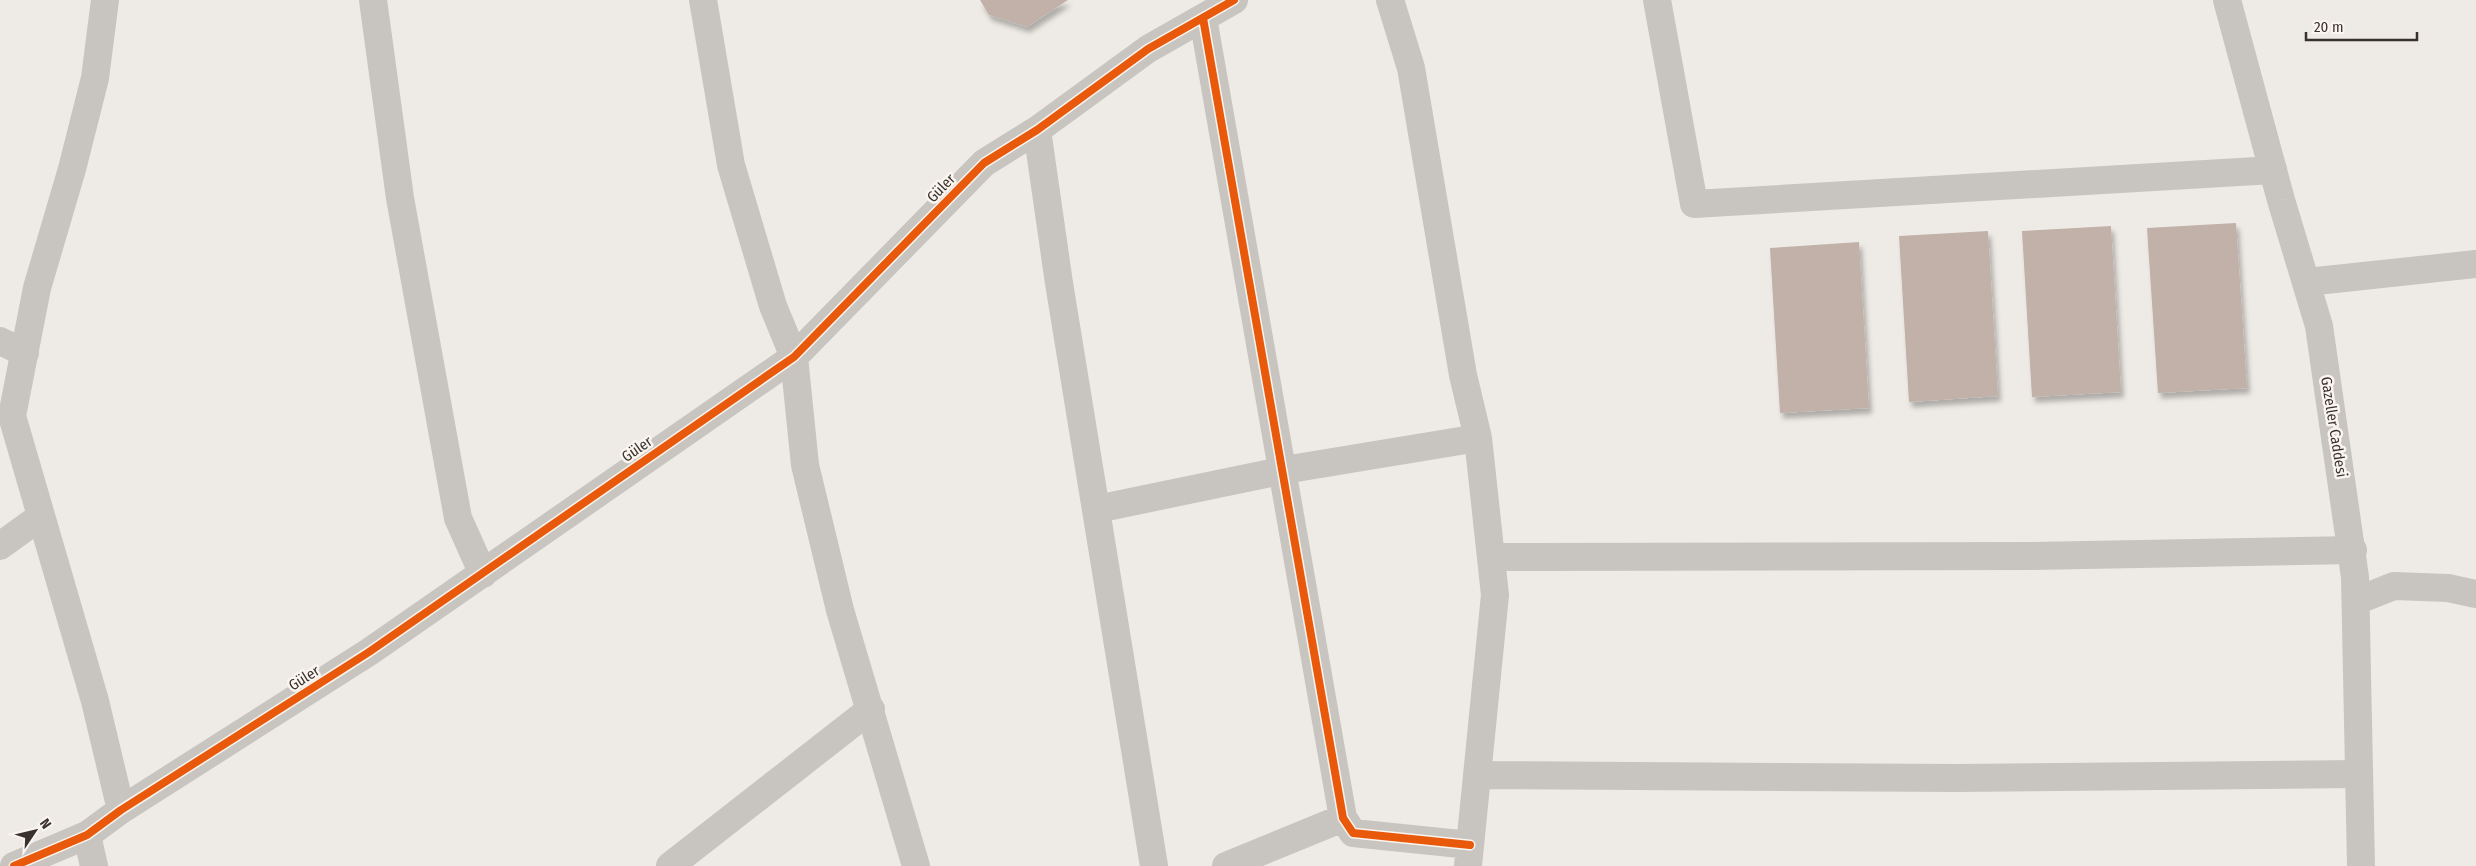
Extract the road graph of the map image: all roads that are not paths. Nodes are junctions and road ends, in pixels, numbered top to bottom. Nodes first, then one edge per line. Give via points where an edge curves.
1 (105, 0) edge
2 (373, 0) edge
3 (703, 0) edge
4 (1234, 0) edge
5 (1390, 0) edge
6 (1657, 0) edge
7 (2226, 0) edge
8 (1203, 18) junction
9 (1037, 130) junction
10 (2273, 170) junction
11 (2476, 264) edge
12 (2307, 282) junction
13 (0, 341) edge
14 (25, 352) junction
15 (794, 357) junction
16 (1478, 438) junction
17 (1281, 471) junction
18 (1097, 509) junction
19 (40, 517) junction
20 (0, 546) edge
21 (2353, 550) junction
22 (1491, 557) junction
23 (483, 574) junction
24 (2476, 594) edge
25 (2356, 601) junction
26 (870, 709) junction
27 (2358, 774) junction
28 (1477, 775) junction
29 (121, 810) junction
30 (1343, 818) junction
31 (86, 835) junction
32 (1469, 855) edge
33 (2364, 865) edge
34 (14, 866) edge
35 (94, 866) edge
36 (670, 866) edge
37 (916, 866) edge
38 (1154, 866) edge
39 (1226, 866) edge

1 - 14 street via 95,78 38,288
2 - 23 street via 400,198 458,518
3 - 15 street via 731,165 773,306
4 - 8 street, Güler
5 - 16 street via 1410,68
6 - 10 street via 1694,204
7 - 10 street, Gazeller Caddesi
8 - 9 street, Güler via 1148,48
8 - 17 street
9 - 15 street, Güler via 984,163
9 - 18 street
10 - 12 street, Gazeller Caddesi
11 - 12 street
12 - 21 street, Gazeller Caddesi via 2319,326
13 - 14 street
14 - 19 street via 12,416
15 - 23 street, Güler
15 - 26 street via 805,465 840,610
16 - 17 street
16 - 22 street
17 - 18 street
17 - 30 street
18 - 38 street
19 - 20 street
19 - 29 street via 95,701
21 - 22 street via 2031,556
21 - 25 street, Gazeller Caddesi
22 - 28 street via 1495,595
23 - 29 street, Güler via 369,652
24 - 25 street via 2448,588 2394,586
25 - 27 street, Gazeller Caddesi
26 - 36 street
26 - 37 street
27 - 28 street via 1958,778
27 - 33 street, Gazeller Caddesi
28 - 32 street
29 - 31 street, Güler
30 - 32 street via 1353,833
30 - 39 street
31 - 34 street, Güler
31 - 35 street

